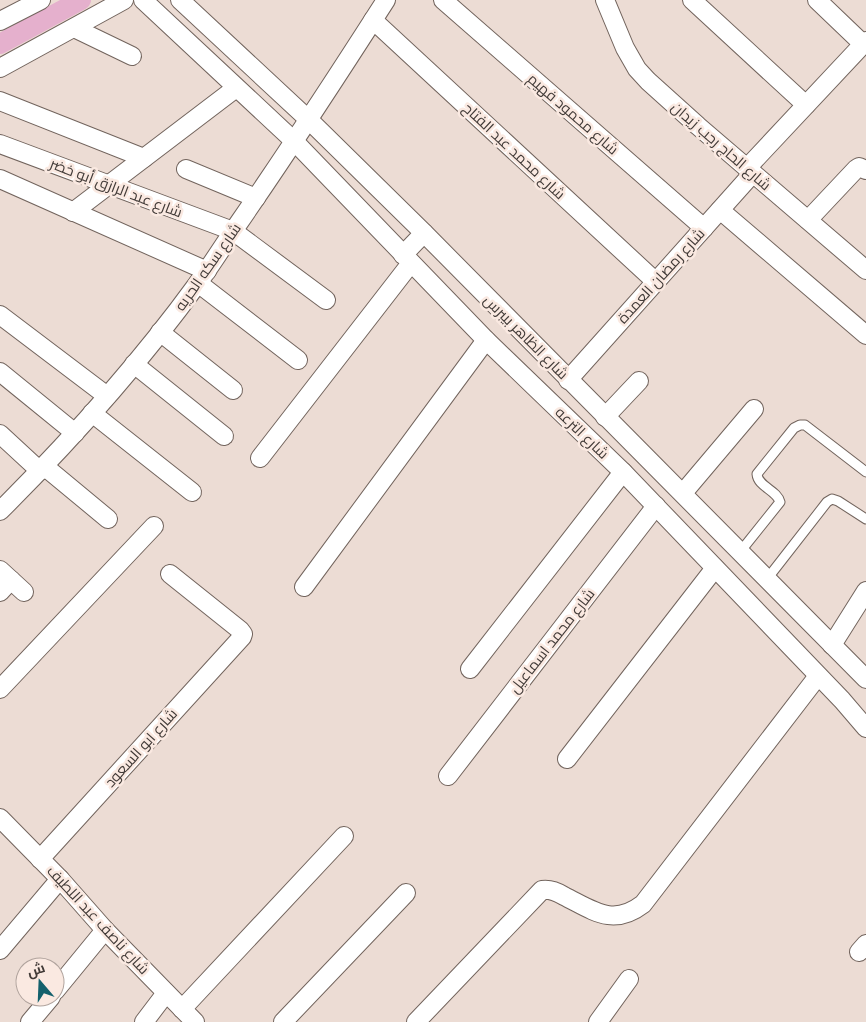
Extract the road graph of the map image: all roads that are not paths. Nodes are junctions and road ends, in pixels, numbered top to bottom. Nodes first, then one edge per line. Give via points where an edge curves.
1 (41, 0) edge
2 (124, 0) edge
3 (143, 0) edge
4 (180, 0) edge
5 (386, 0) edge
6 (443, 0) edge
7 (604, 0) edge
8 (692, 0) edge
9 (817, 0) edge
10 (373, 20) junction
11 (0, 21) edge
12 (74, 28) junction
13 (864, 43) edge
14 (132, 56) dead end
15 (0, 68) edge
16 (236, 88) junction
17 (0, 101) edge
18 (806, 105) junction
19 (309, 120) junction
20 (294, 142) junction
21 (0, 144) edge
22 (144, 158) junction
23 (186, 169) dead end
24 (866, 170) edge
25 (750, 171) junction
26 (0, 179) edge
27 (109, 185) junction
28 (256, 198) junction
29 (720, 210) junction
30 (74, 212) junction
31 (808, 220) junction
32 (704, 228) junction
33 (233, 232) junction
34 (424, 233) junction
35 (407, 259) junction
36 (866, 270) edge
37 (202, 277) junction
38 (656, 282) junction
39 (326, 300) dead end
40 (0, 315) edge
41 (160, 332) junction
42 (866, 335) edge
43 (486, 340) junction
44 (298, 360) dead end
45 (134, 364) junction
46 (0, 372) edge
47 (568, 380) junction
48 (639, 381) dead end
49 (233, 390) dead end
50 (107, 396) junction
51 (754, 409) dead end
52 (92, 413) junction
53 (605, 417) junction
54 (0, 434) edge
55 (75, 434) junction
56 (224, 436) dead end
57 (260, 458) dead end
58 (42, 469) junction
59 (623, 472) junction
60 (866, 472) edge
61 (192, 492) dead end
62 (683, 493) junction
63 (656, 506) junction
64 (0, 511) edge
65 (108, 519) dead end
66 (866, 519) edge
67 (154, 526) dead end
68 (734, 545) junction
69 (710, 562) junction
70 (170, 574) dead end
71 (767, 579) junction
72 (304, 587) dead end
73 (866, 591) edge
74 (832, 645) junction
75 (470, 669) dead end
76 (818, 676) junction
77 (866, 679) edge
78 (0, 689) edge
79 (866, 728) edge
80 (567, 759) dead end
81 (448, 776) dead end
82 (1, 821) edge
83 (344, 836) dead end
84 (40, 859) junction
85 (60, 879) junction
86 (406, 893) dead end
87 (105, 930) junction
88 (0, 950) edge
89 (629, 979) dead end
90 (65, 980) edge
91 (166, 993) junction
92 (42, 1007) edge
93 (182, 1009) junction
94 (30, 1022) edge
95 (144, 1022) edge
96 (196, 1022) edge
97 (282, 1022) edge
98 (416, 1022) edge
99 (598, 1022) edge

1 - 11 street
2 - 12 street
3 - 16 street, شارع الترعه
4 - 19 street, شارع الظاهر بيبرس
5 - 10 street, شارع سكه الحريه
6 - 32 street, شارع محمود فهيم
7 - 25 street, شارع الحاج رجب زيدان via 637,69 673,105
8 - 18 street
9 - 13 street
10 - 19 street, شارع سكه الحريه
10 - 38 street, شارع محمد عبد الفتاح
12 - 14 street
12 - 15 street
13 - 18 street, شارع رمضان العمدة
16 - 20 street, شارع الترعه
16 - 22 street
17 - 22 street
18 - 25 street, شارع رمضان العمدة
19 - 20 street, شارع سكه الحريه
19 - 34 street, شارع الظاهر بيبرس
20 - 28 street, شارع سكه الحريه
20 - 35 street, شارع الترعه
21 - 27 street, شارع عبد الرازق أبو خضر
22 - 27 street
23 - 28 street
24 - 31 street via 856,169
25 - 29 street, شارع رمضان العمدة
25 - 31 street, شارع الحاج رجب زيدان
26 - 30 street
27 - 30 street
27 - 33 street, شارع عبد الرازق أبو خضر
28 - 33 street, شارع سكه الحريه
29 - 32 street, شارع رمضان العمدة
29 - 42 street
30 - 37 street
31 - 36 street, شارع الحاج رجب زيدان
32 - 38 street, شارع رمضان العمدة
33 - 37 street, شارع سكه الحريه
33 - 39 street, شارع عبد الرازق أبو خضر
34 - 35 street
34 - 47 street, شارع الظاهر بيبرس
35 - 43 street, شارع الترعه
35 - 57 street
37 - 41 street, شارع سكه الحريه
37 - 44 street
38 - 47 street, شارع رمضان العمدة
40 - 50 street
41 - 45 street, شارع سكه الحريه
41 - 49 street
43 - 59 street, شارع الترعه
43 - 72 street
45 - 50 street, شارع سكه الحريه
45 - 56 street
46 - 55 street
47 - 53 street, شارع الظاهر بيبرس
48 - 53 street
50 - 52 street, شارع سكه الحريه
51 - 62 street
52 - 55 street, شارع سكه الحريه
52 - 61 street
53 - 62 street, شارع الظاهر بيبرس
54 - 58 street
55 - 58 street, شارع سكه الحريه
58 - 64 street, شارع سكه الحريه
58 - 65 street
59 - 63 street, شارع الترعه
59 - 75 street
60 - 68 lane via 805,426 794,428 757,474 759,481 779,497 780,502
62 - 68 street, شارع الظاهر بيبرس
63 - 69 street, شارع الترعه
63 - 81 street, شارع محمد اسماعيل
66 - 71 lane via 838,501 832,499 827,502
67 - 78 street
68 - 69 street
68 - 71 street, شارع الظاهر بيبرس
69 - 76 street, شارع الترعه
69 - 80 street
70 - 84 street, شارع ابو السعود via 243,634
71 - 74 street, شارع الظاهر بيبرس
73 - 74 street
74 - 77 street, شارع الظاهر بيبرس
76 - 79 street, شارع الترعه
76 - 98 street via 643,904 633,912 610,916 553,890 538,894
82 - 84 street, شارع ناصف عبد اللطيف
83 - 93 street
84 - 85 street, شارع ناصف عبد اللطيف
85 - 87 street, شارع ناصف عبد اللطيف
85 - 88 street
86 - 97 street
87 - 90 street
87 - 91 street, شارع ناصف عبد اللطيف
89 - 99 street
91 - 93 street, شارع ناصف عبد اللطيف
91 - 95 street
92 - 94 street
93 - 96 street, شارع ناصف عبد اللطيف

